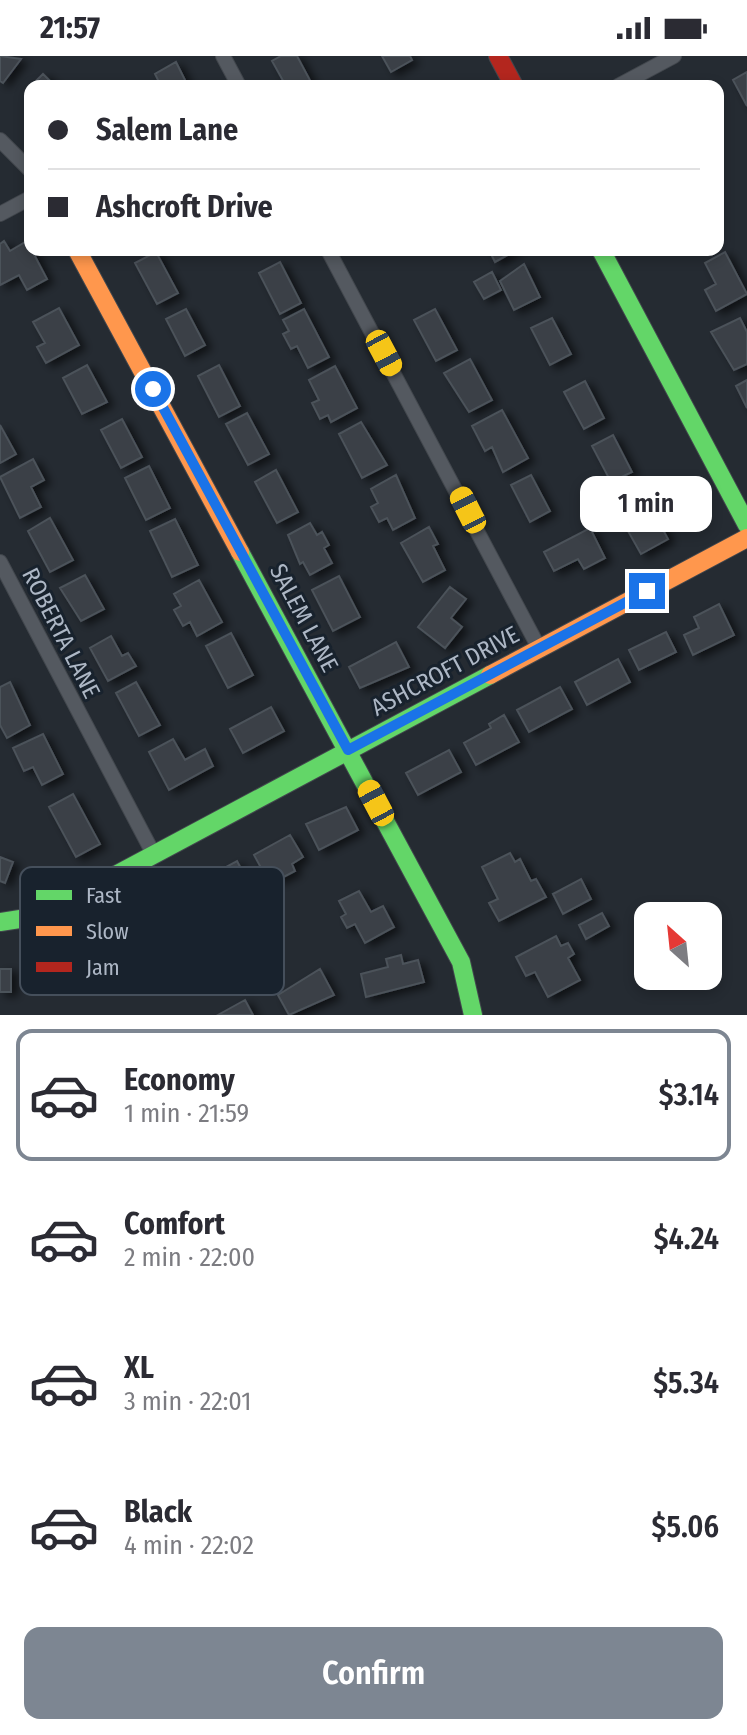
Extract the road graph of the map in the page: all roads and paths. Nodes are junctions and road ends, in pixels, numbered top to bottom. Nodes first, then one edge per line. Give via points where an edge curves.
1 (223, 56) edge
2 (498, 56) edge
3 (674, 56) edge
4 (236, 80) edge
5 (511, 80) edge
6 (629, 80) edge
7 (0, 140) edge
8 (24, 164) edge
9 (24, 201) edge
10 (0, 214) edge
11 (80, 256) edge
12 (331, 256) edge
13 (604, 256) edge
14 (747, 525) edge
15 (747, 538) edge
16 (0, 562) edge
17 (539, 648) junction
18 (348, 750) junction
19 (153, 853) junction
20 (128, 867) edge
21 (20, 919) edge
22 (0, 922) edge
23 (473, 1015) edge

1 - 4 street
2 - 5 street
3 - 6 street
7 - 8 street
9 - 10 street
11 - 18 street, SALEM LANE
12 - 17 street
13 - 14 street
15 - 17 street, ASHCROFT DRIVE
16 - 19 street, ROBERTA LANE
17 - 18 street, ASHCROFT DRIVE
18 - 19 street, ASHCROFT DRIVE
18 - 23 street, SALEM LANE via 461,962
19 - 20 street, ASHCROFT DRIVE
21 - 22 street, ASHCROFT DRIVE

